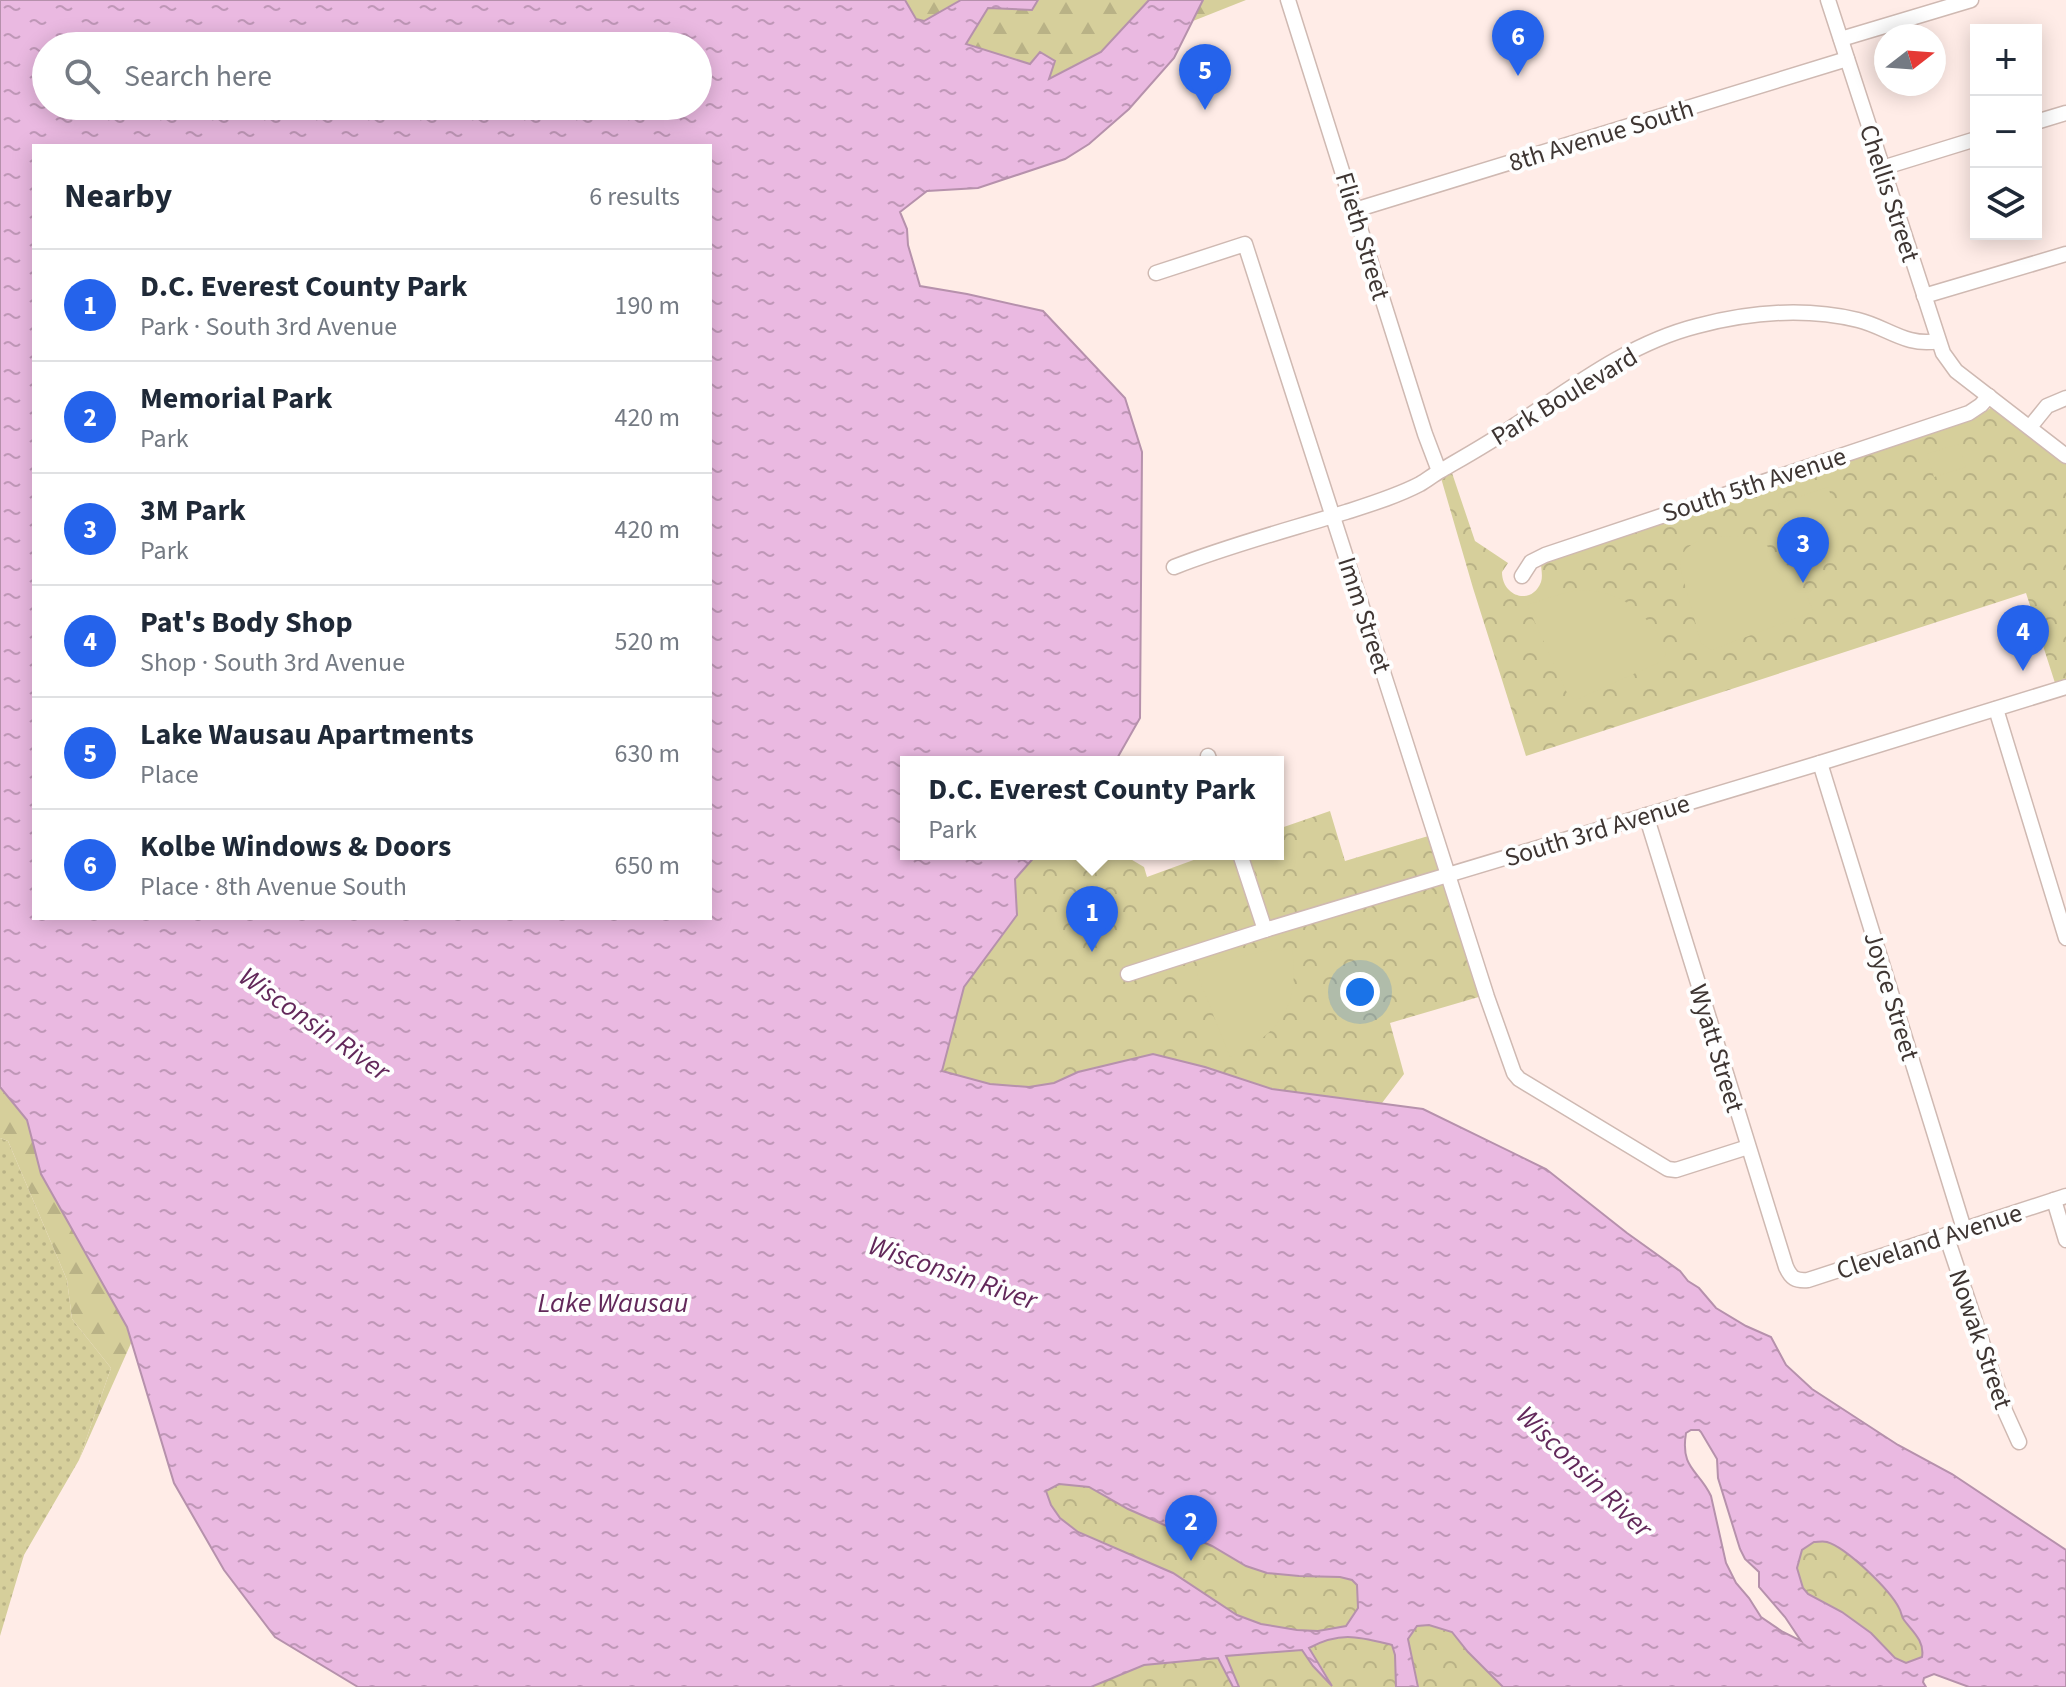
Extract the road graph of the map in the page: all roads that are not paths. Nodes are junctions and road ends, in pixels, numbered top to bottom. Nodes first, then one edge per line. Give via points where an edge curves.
1 (1288, 0) edge
2 (1828, 0) edge
3 (1971, 0) edge
4 (1841, 39) junction
5 (1847, 59) junction
6 (2066, 113) edge
7 (2042, 120) edge
8 (1970, 141) edge
9 (1882, 168) junction
10 (1355, 210) junction
11 (2066, 254) edge
12 (1156, 273) dead end
13 (1924, 296) junction
14 (1938, 341) junction
15 (1989, 396) junction
16 (2066, 398) edge
17 (2030, 427) junction
18 (2066, 456) edge
19 (1439, 471) junction
20 (1333, 516) junction
21 (1174, 567) dead end
22 (1522, 576) dead end
23 (2066, 687) edge
24 (1996, 709) junction
25 (1820, 763) junction
26 (1646, 815) junction
27 (1242, 860) edge
28 (1448, 875) junction
29 (1265, 930) junction
30 (2066, 938) edge
31 (1128, 974) dead end
32 (1748, 1147) junction
33 (2060, 1198) edge
34 (1964, 1229) junction
35 (1946, 1235) junction
36 (2066, 1240) edge
37 (1792, 1278) joint
38 (2019, 1442) dead end

1 - 10 street, Flieth Street
2 - 4 street, Chellis Street
3 - 4 street
4 - 5 street, Chellis Street
5 - 9 street, Chellis Street
5 - 10 street, 8th Avenue South
6 - 7 street
8 - 9 street
9 - 13 street, Chellis Street
10 - 19 street, Flieth Street
11 - 13 street
12 - 20 street, Imm Street via 1245,244
13 - 14 street, Chellis Street
14 - 15 street via 1956,371
14 - 19 street, Park Boulevard via 1913,342 1861,321 1806,312 1694,326 1585,377
15 - 17 street
15 - 22 street, South 5th Avenue via 1969,413 1545,555 1528,565
16 - 17 street via 2047,406
17 - 18 street
19 - 20 street, Park Boulevard via 1402,492
20 - 21 street, Park Boulevard
20 - 28 street, Imm Street
23 - 24 street, South 3rd Avenue
24 - 25 street, South 3rd Avenue
24 - 30 street
25 - 26 street, South 3rd Avenue
25 - 34 street, Joyce Street
26 - 28 street, South 3rd Avenue
26 - 32 street, Wyatt Street
27 - 29 street
28 - 29 street, South 3rd Avenue
28 - 32 street, Imm Street via 1508,1061 1519,1079 1668,1169
29 - 31 street, South 3rd Avenue
32 - 37 street, Wyatt Street
33 - 34 street, Cleveland Avenue
33 - 36 street
34 - 35 street, Cleveland Avenue
35 - 37 street, Cleveland Avenue via 1808,1280
35 - 38 street, Nowak Street

